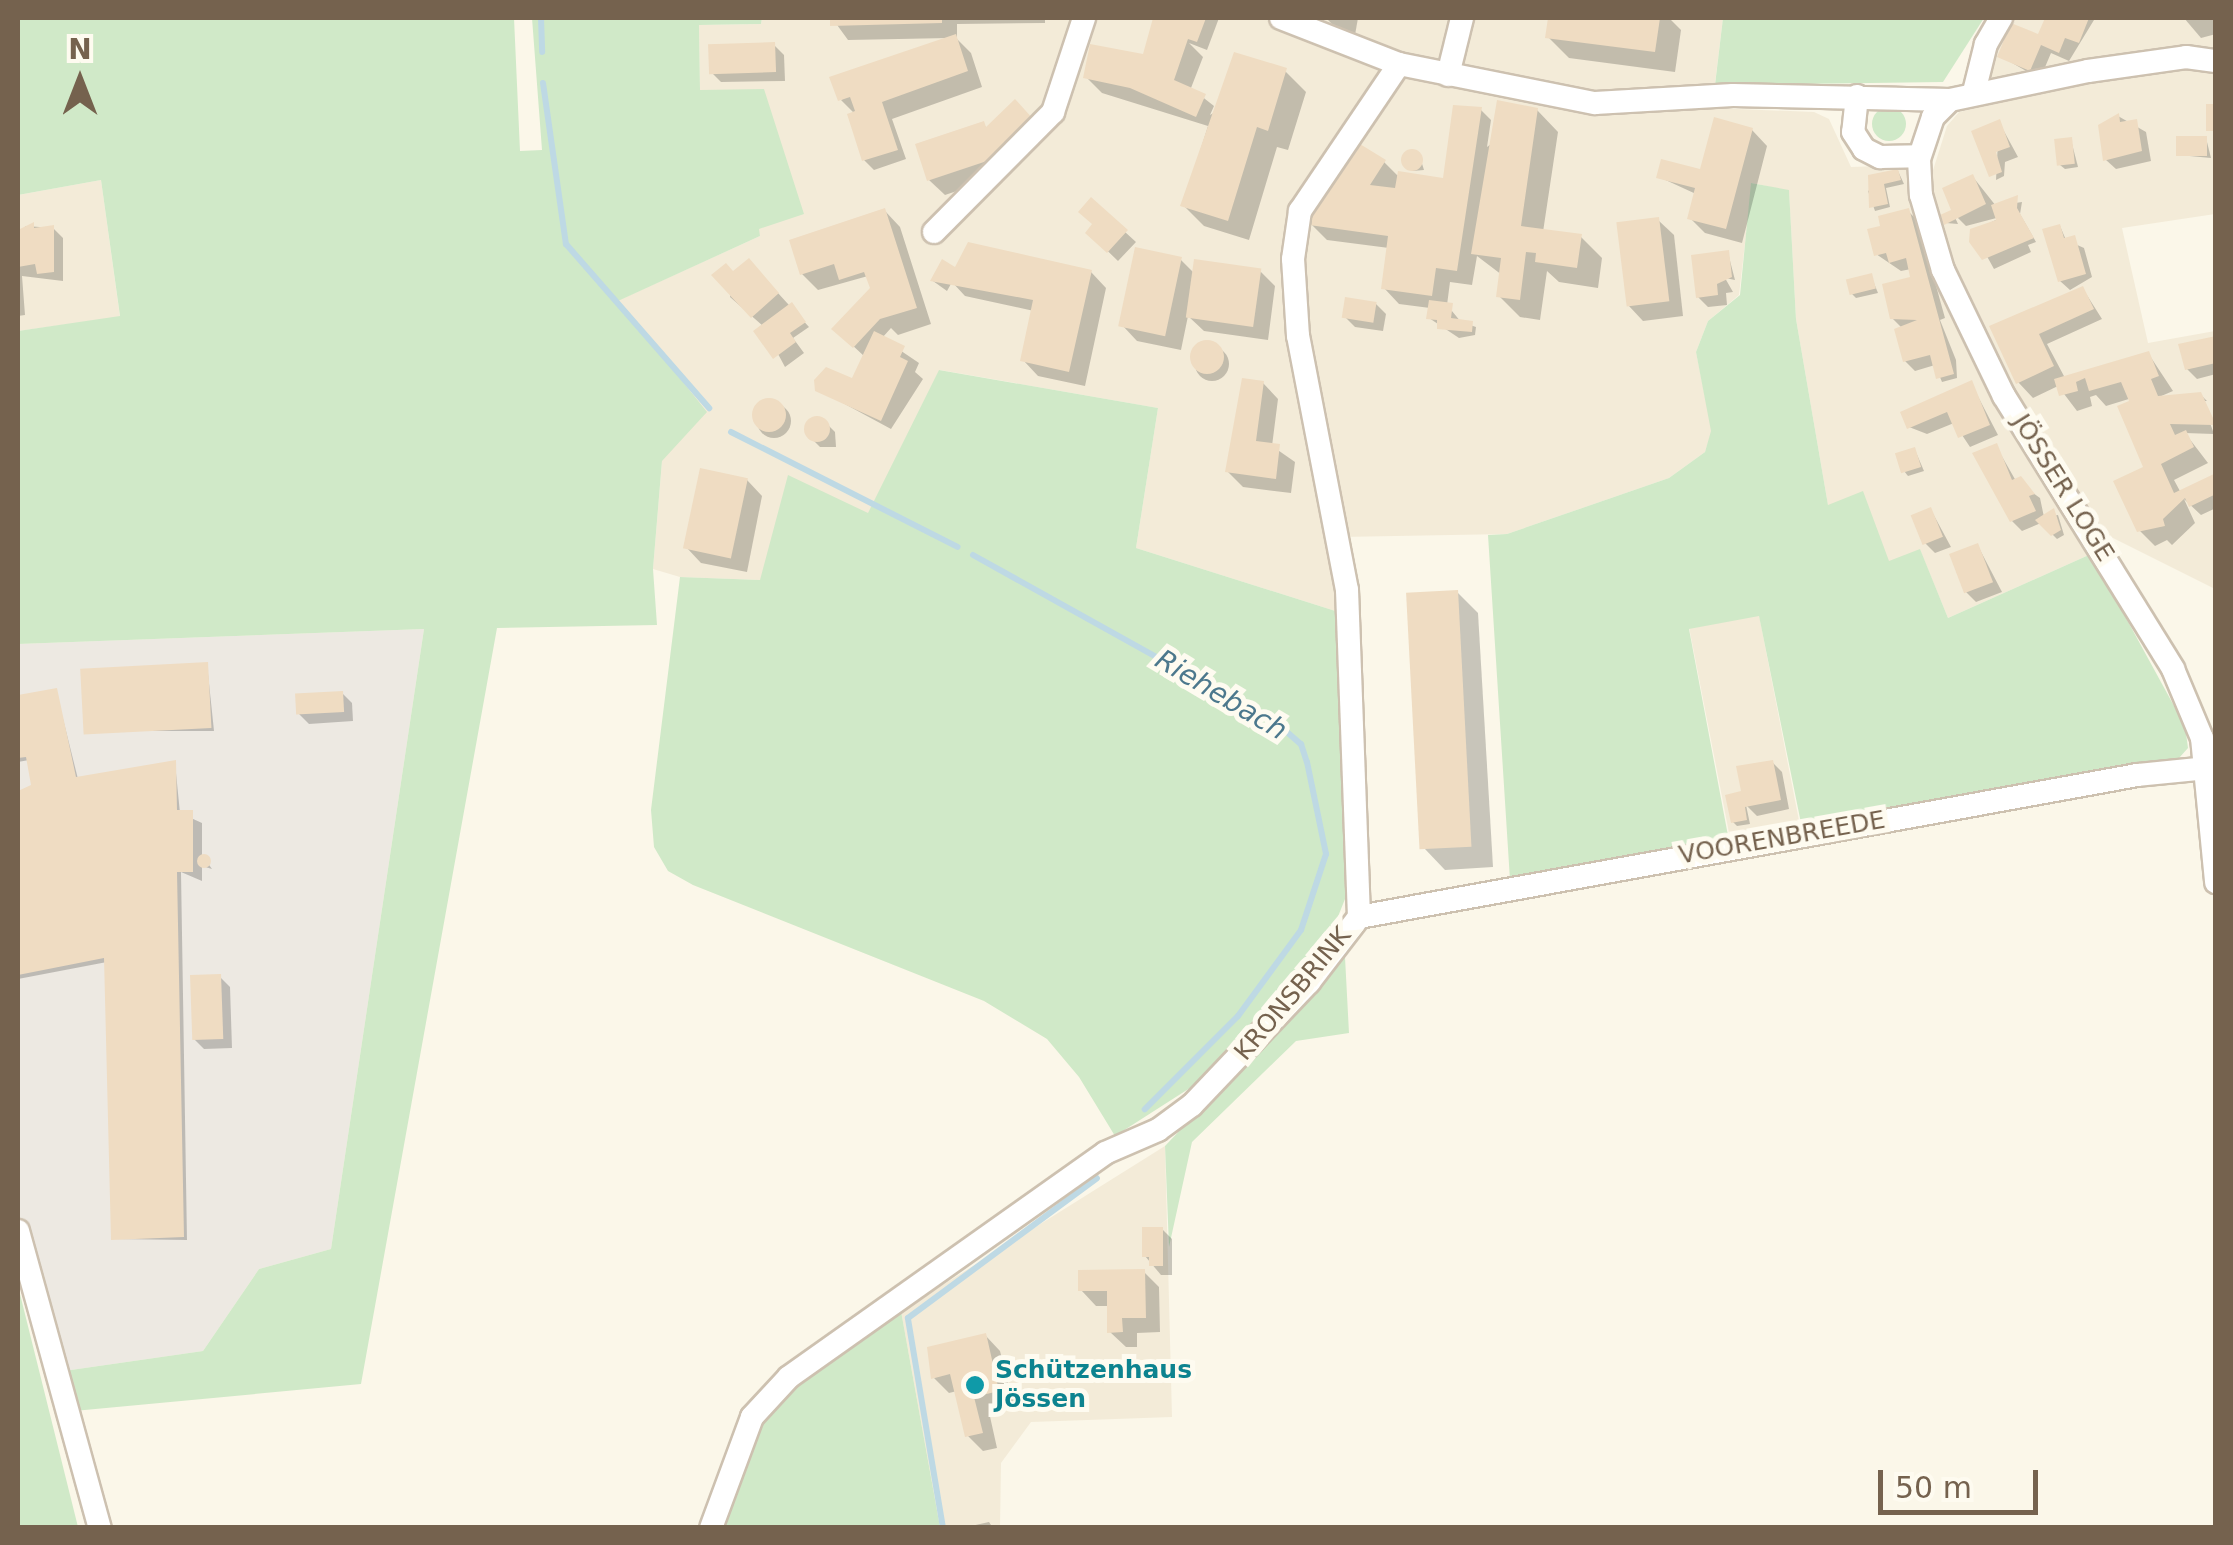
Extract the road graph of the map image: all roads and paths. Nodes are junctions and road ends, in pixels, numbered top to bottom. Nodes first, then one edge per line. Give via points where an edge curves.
1 (1084, 18) edge
2 (1281, 18) edge
3 (1462, 18) edge
4 (2002, 18) edge
5 (2216, 61) edge
6 (1399, 64) junction
7 (1448, 74) junction
8 (1974, 92) junction
9 (1857, 96) junction
10 (1950, 100) junction
11 (1919, 156) junction
12 (934, 232) dead end
13 (2207, 768) junction
14 (2216, 882) edge
15 (1358, 917) junction
16 (18, 1231) edge
17 (100, 1528) edge
18 (711, 1528) edge

1 - 12 street via 1053,112
2 - 6 street
3 - 7 street
4 - 8 street via 1986,44
5 - 8 street via 2186,57
6 - 7 street
6 - 15 street, KRONSBRINK via 1300,211 1293,260 1298,336 1347,590
7 - 9 street via 1595,103
8 - 10 street
9 - 10 street
9 - 11 street via 1853,132 1864,149 1880,158
10 - 11 street via 1933,118
11 - 13 street, JÖSSER LOGE via 1920,195 1963,315 2004,396 2174,669
13 - 14 street, JÖSSER LOGE
13 - 15 street, VOORENBREEDE via 2137,774
15 - 18 street, KRONSBRINK via 1309,982 1192,1105 1158,1130 1105,1153 789,1377 752,1417
16 - 17 street

